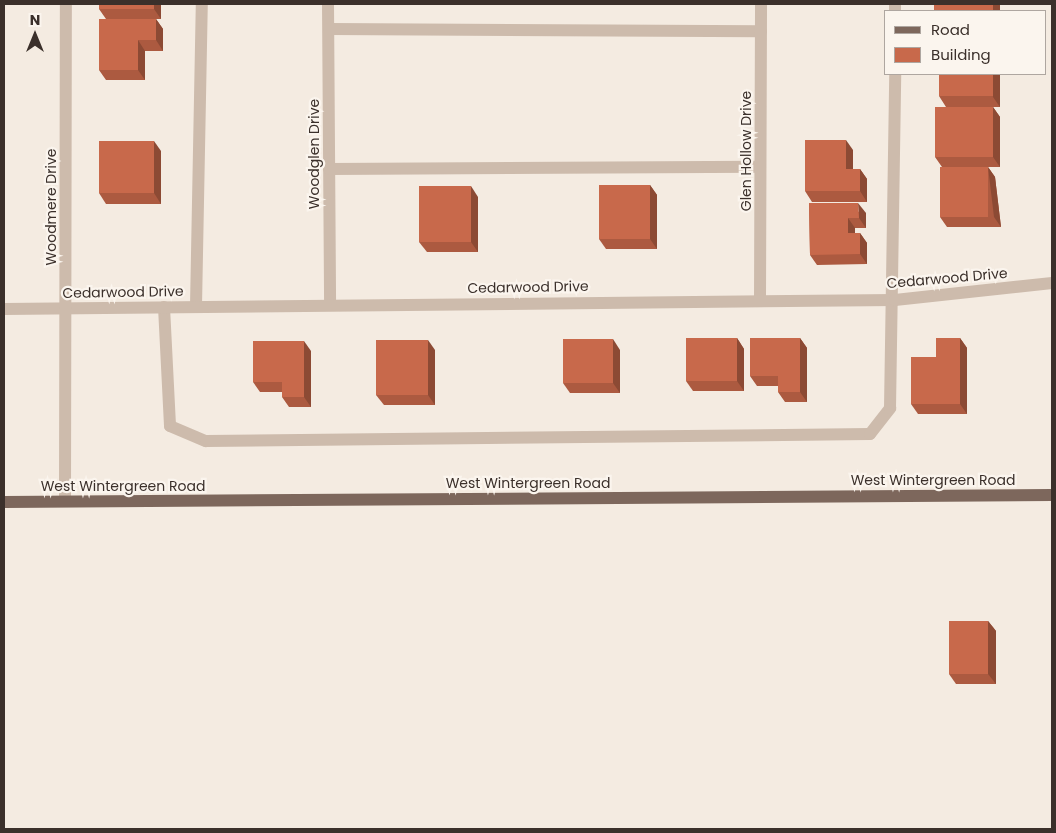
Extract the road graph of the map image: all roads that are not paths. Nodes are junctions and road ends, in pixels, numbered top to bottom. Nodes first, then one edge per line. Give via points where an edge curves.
1 (66, 4) edge
2 (202, 4) edge
3 (328, 4) edge
4 (761, 4) edge
5 (328, 29) junction
6 (761, 31) junction
7 (895, 75) edge
8 (760, 166) junction
9 (329, 169) junction
10 (1052, 283) edge
11 (760, 299) junction
12 (895, 300) junction
13 (330, 304) junction
14 (196, 306) junction
15 (164, 307) junction
16 (4, 309) edge
17 (66, 309) junction
18 (1052, 495) edge
19 (65, 501) junction
20 (4, 502) edge

1 - 17 street, Woodmere Drive
2 - 14 street
3 - 5 street, Woodglen Drive
4 - 6 street, Glen Hollow Drive
5 - 6 street
5 - 9 street, Woodglen Drive
6 - 8 street, Glen Hollow Drive
7 - 12 street
8 - 9 street
8 - 11 street, Glen Hollow Drive
9 - 13 street, Woodglen Drive
10 - 12 street, Cedarwood Drive
11 - 12 street, Cedarwood Drive
11 - 13 street, Cedarwood Drive
12 - 15 street via 890,408 870,434 206,440 170,426
13 - 14 street, Cedarwood Drive
14 - 15 street, Cedarwood Drive
15 - 17 street, Cedarwood Drive
16 - 17 street, Cedarwood Drive
17 - 19 street, Woodmere Drive
18 - 19 main road, West Wintergreen Road
19 - 20 main road, West Wintergreen Road

